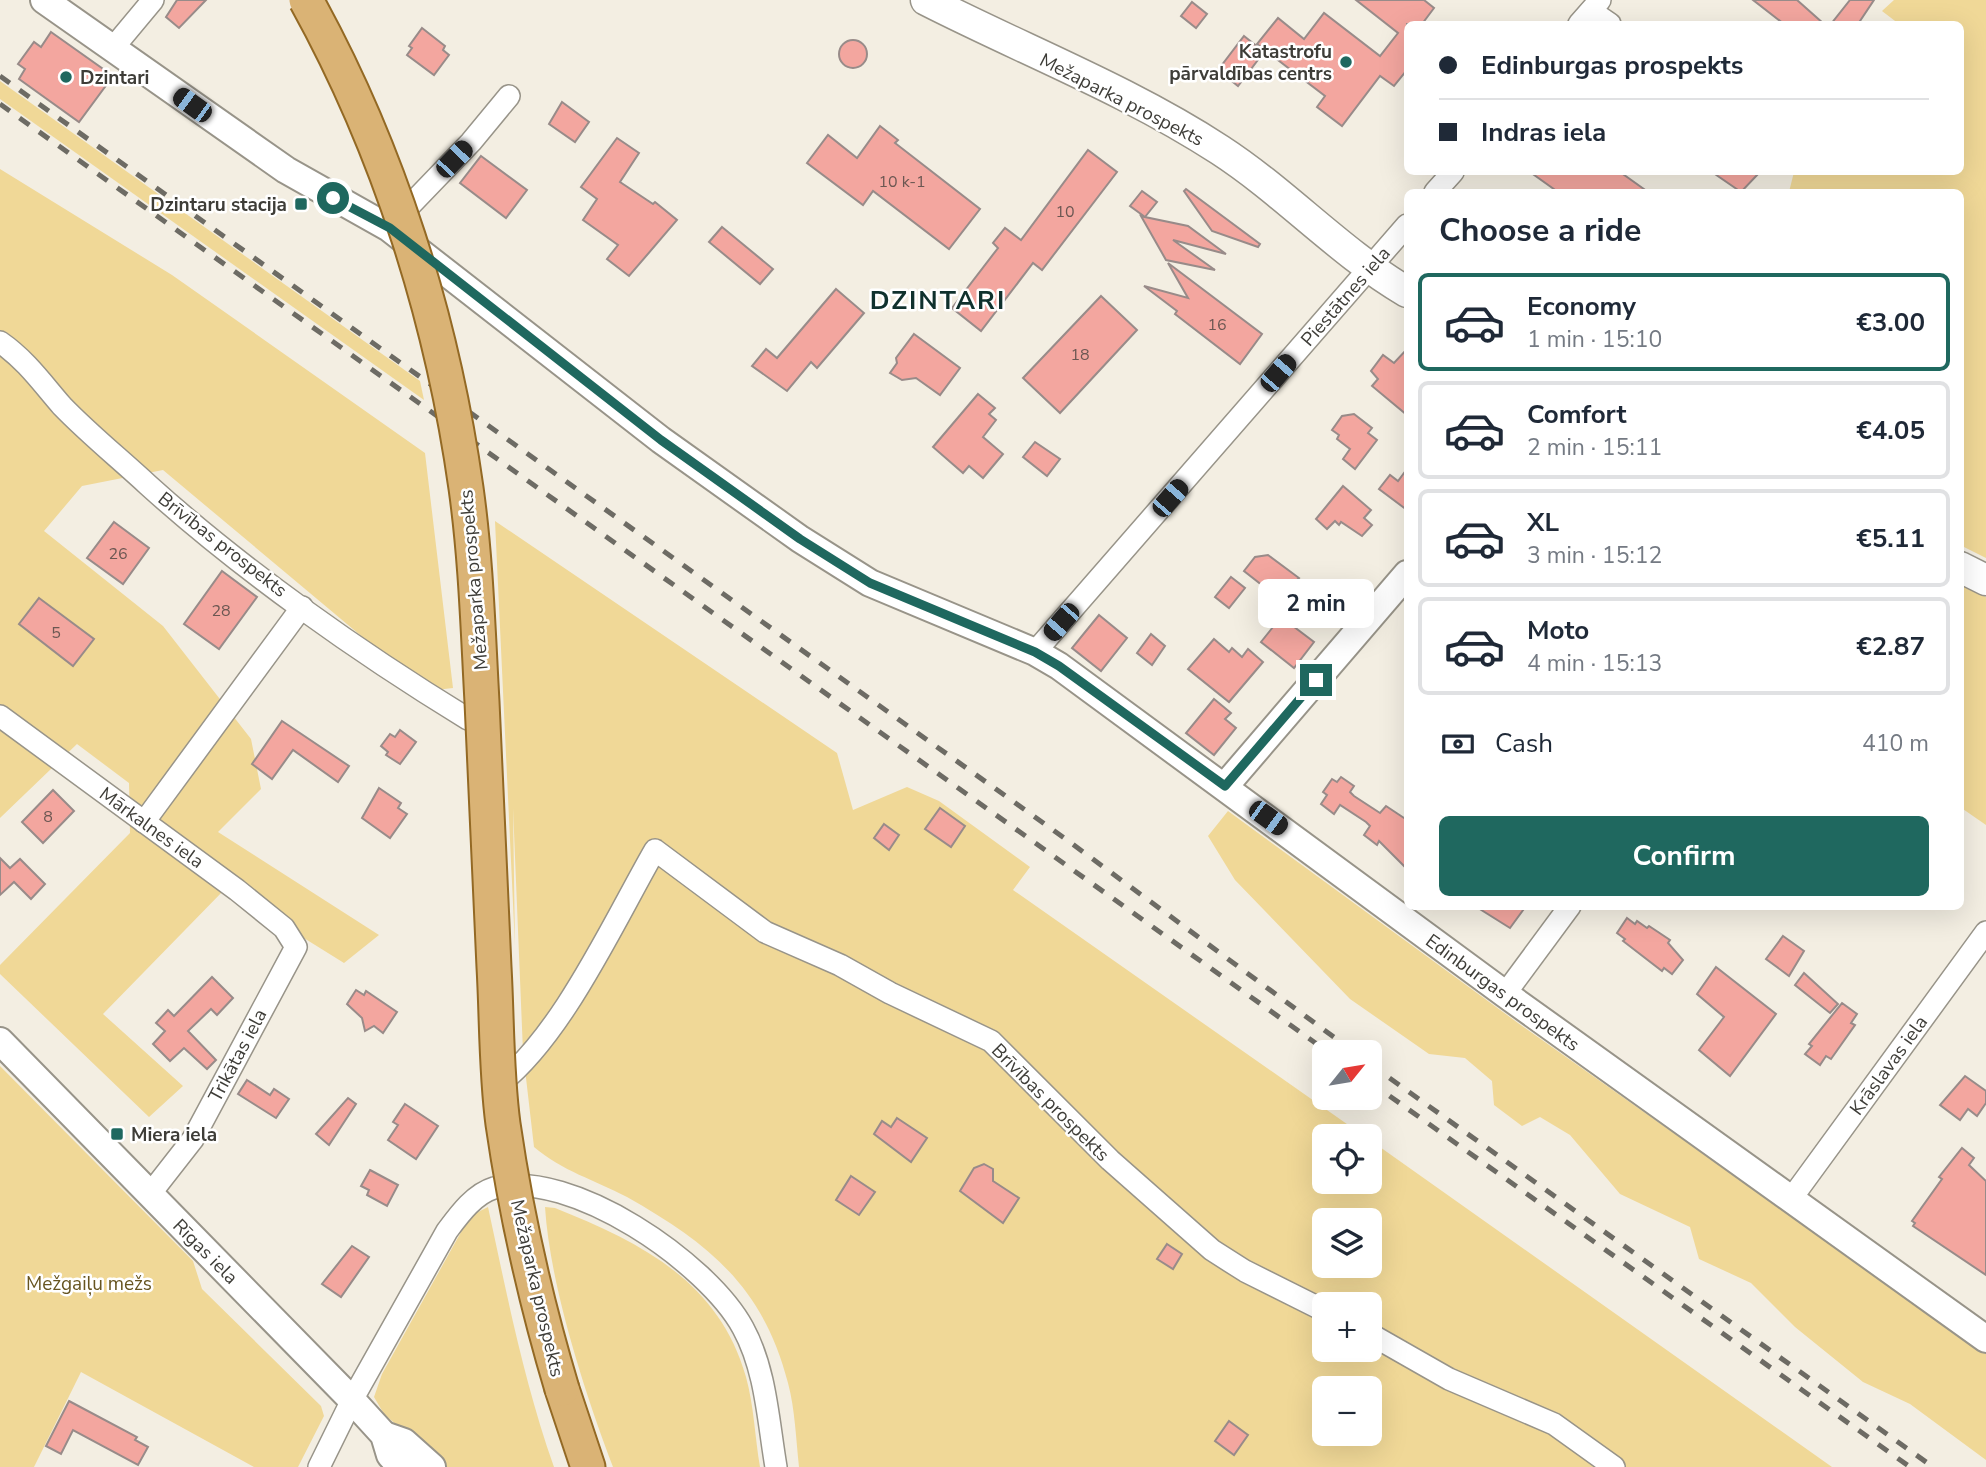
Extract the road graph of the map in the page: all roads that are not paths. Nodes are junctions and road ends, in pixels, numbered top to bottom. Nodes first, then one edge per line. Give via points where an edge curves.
1 (44, 0) edge
2 (153, 0) edge
3 (926, 0) edge
4 (305, 10) edge
5 (113, 48) junction
6 (509, 96) dead end
7 (1450, 175) edge
8 (1438, 189) edge
9 (411, 202) junction
10 (390, 228) junction
11 (1404, 229) edge
12 (1369, 270) junction
13 (1404, 290) edge
14 (0, 342) edge
15 (1964, 569) edge
16 (1404, 577) edge
17 (1986, 579) edge
18 (302, 607) junction
19 (1035, 652) junction
20 (0, 716) edge
21 (468, 719) dead end
22 (1225, 786) junction
23 (144, 822) junction
24 (1567, 910) edge
25 (1986, 932) edge
26 (296, 947) joint
27 (1505, 994) junction
28 (0, 1041) edge
29 (493, 1188) junction
30 (150, 1194) junction
31 (1791, 1199) junction
32 (1312, 1304) edge
33 (1986, 1339) edge
34 (1382, 1341) edge
35 (562, 1390) junction
36 (352, 1400) junction
37 (384, 1435) junction
38 (319, 1467) edge
39 (401, 1467) edge
40 (432, 1467) edge
41 (572, 1467) edge
42 (589, 1467) edge
43 (776, 1467) edge
44 (1614, 1467) edge

1 - 5 street, Edinburgas prospekts
2 - 5 street
3 - 12 main road, Mežaparka prospekts via 1165,116 1223,152
4 - 9 street via 360,145 376,171
4 - 35 main road, Mežaparka prospekts, bridge via 347,84 393,192 450,391 476,593 503,1122 524,1246
5 - 10 street, Edinburgas prospekts via 286,170
6 - 9 street
7 - 8 street
9 - 10 street
10 - 19 street, Edinburgas prospekts via 661,440 800,539 870,583
11 - 12 street, Piestātnes iela
12 - 13 main road, Mežaparka prospekts
12 - 19 street, Piestātnes iela
14 - 18 street, Brīvības prospekts via 150,487
15 - 17 main road
16 - 22 street
18 - 21 street, Brīvības prospekts
18 - 23 street
19 - 22 street, Edinburgas prospekts
20 - 23 street, Mārkalnes iela
22 - 27 street, Edinburgas prospekts
23 - 26 street, Mārkalnes iela via 284,928
24 - 27 street
25 - 31 street, Krāslavas iela
26 - 30 street, Trikātas iela via 193,1139
27 - 31 street, Edinburgas prospekts
28 - 30 street, Rīgas iela
29 - 32 street, Brīvības prospekts via 495,1147 485,1111 492,1089 544,1040 655,850 765,932 991,1041 1110,1160 1212,1250
29 - 36 street via 460,1213 447,1231
29 - 43 street, Mežaparka prospekts via 524,1186 610,1213 646,1232 703,1275 724,1297 758,1360
30 - 36 street, Rīgas iela
31 - 33 street, Edinburgas prospekts
34 - 44 street via 1449,1379 1554,1424
35 - 41 street, Mežaparka prospekts via 556,1422
35 - 42 main road, Mežaparka prospekts
36 - 37 street, Rīgas iela
36 - 38 street
37 - 39 street, Rīgas iela via 390,1455
37 - 40 street via 404,1442

